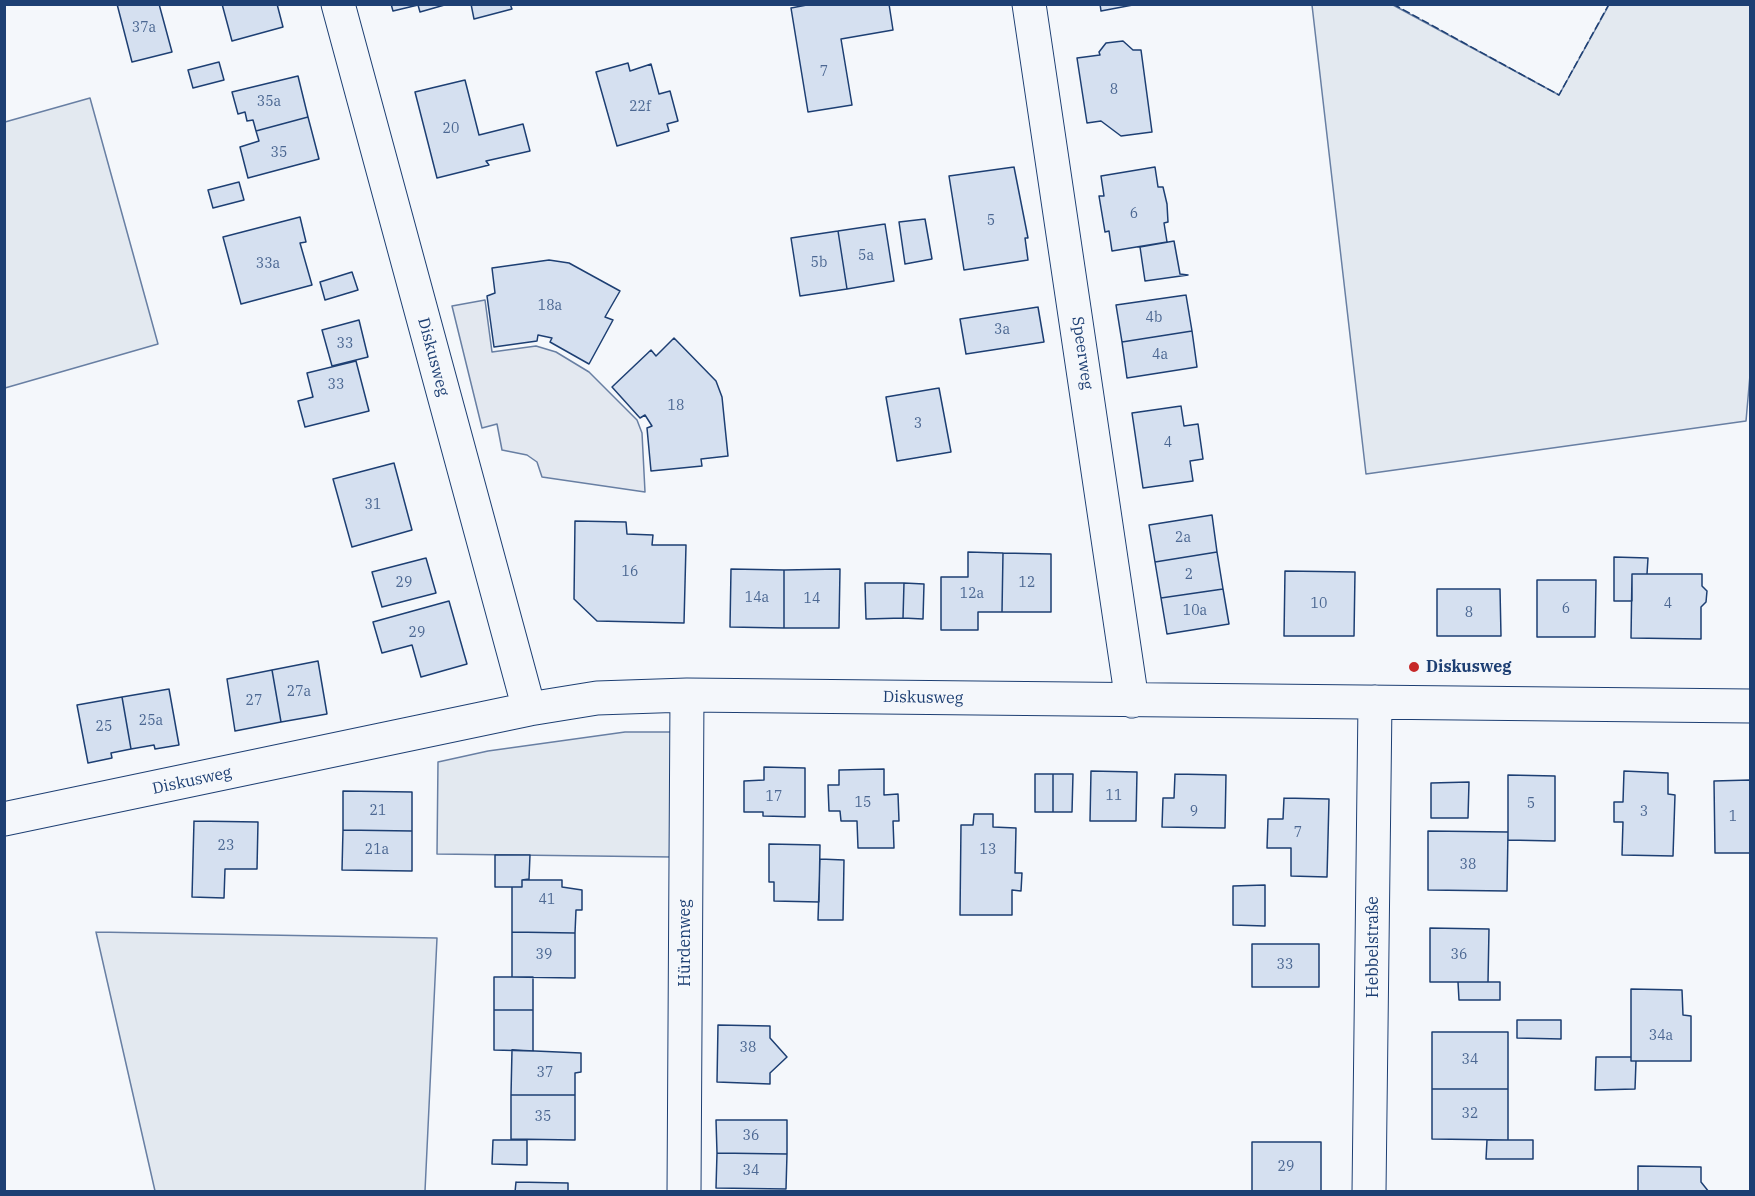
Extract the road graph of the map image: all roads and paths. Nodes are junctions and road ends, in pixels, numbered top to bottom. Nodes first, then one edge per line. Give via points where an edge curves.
1 (338, 4) edge
2 (1029, 4) edge
3 (687, 695) junction
4 (1132, 701) junction
5 (1375, 702) junction
6 (1750, 706) edge
7 (529, 709) junction
8 (4, 819) edge
9 (684, 1191) edge
10 (1369, 1191) edge

1 - 7 street, Diskusweg
2 - 4 street, Speerweg
3 - 4 street, Diskusweg
3 - 7 street, Diskusweg via 597,698
3 - 9 street, Hürdenweg
4 - 5 street, Diskusweg
5 - 6 street, Diskusweg
5 - 10 street, Hebbelstraße
7 - 8 street, Diskusweg

